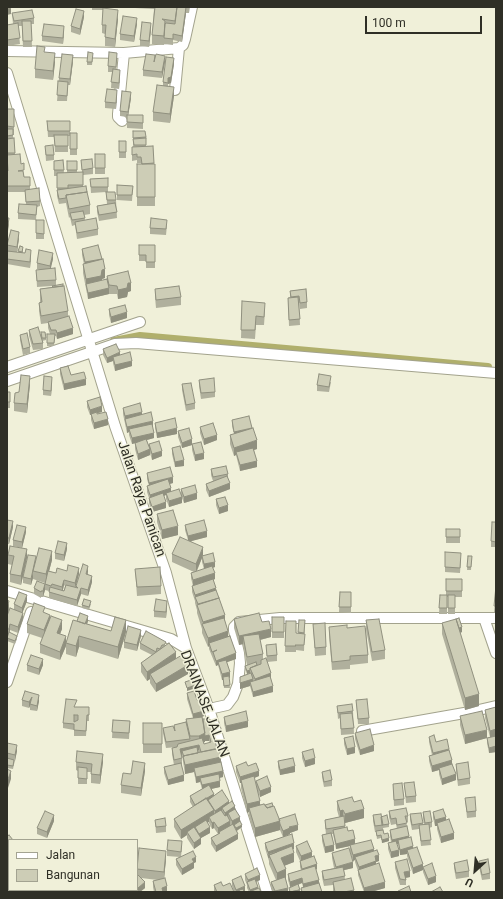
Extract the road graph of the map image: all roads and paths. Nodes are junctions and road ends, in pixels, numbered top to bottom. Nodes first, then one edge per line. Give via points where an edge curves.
1 (192, 7) edge
2 (179, 48) junction
3 (7, 51) edge
4 (124, 53) junction
5 (7, 73) edge
6 (175, 90) edge
7 (122, 121) dead end
8 (140, 322) dead end
9 (90, 340) junction
10 (93, 352) junction
11 (7, 367) edge
12 (496, 373) edge
13 (7, 381) edge
14 (7, 591) edge
15 (36, 600) junction
16 (484, 618) junction
17 (496, 618) edge
18 (186, 648) junction
19 (496, 652) edge
20 (7, 682) edge
21 (496, 706) edge
22 (209, 709) junction
23 (362, 731) edge
24 (267, 892) edge

1 - 2 street via 185,39
2 - 4 street
2 - 6 street
3 - 4 street
4 - 7 street via 118,114
5 - 9 street, Jalan Raya Panican
8 - 9 street
9 - 10 street, Jalan Raya Panican
9 - 11 street
10 - 12 street via 115,344 136,343
10 - 13 street
10 - 18 street, Jalan Raya Panican via 115,426 166,573
14 - 15 street, DRAINASE JALAN
15 - 18 street, DRAINASE JALAN via 164,637
15 - 20 street
16 - 17 street
16 - 19 street
16 - 22 street via 280,618 239,622 235,625 234,631 240,663 238,684 229,702
18 - 22 street, DRAINASE JALAN
21 - 23 street
22 - 24 street, DRAINASE JALAN

